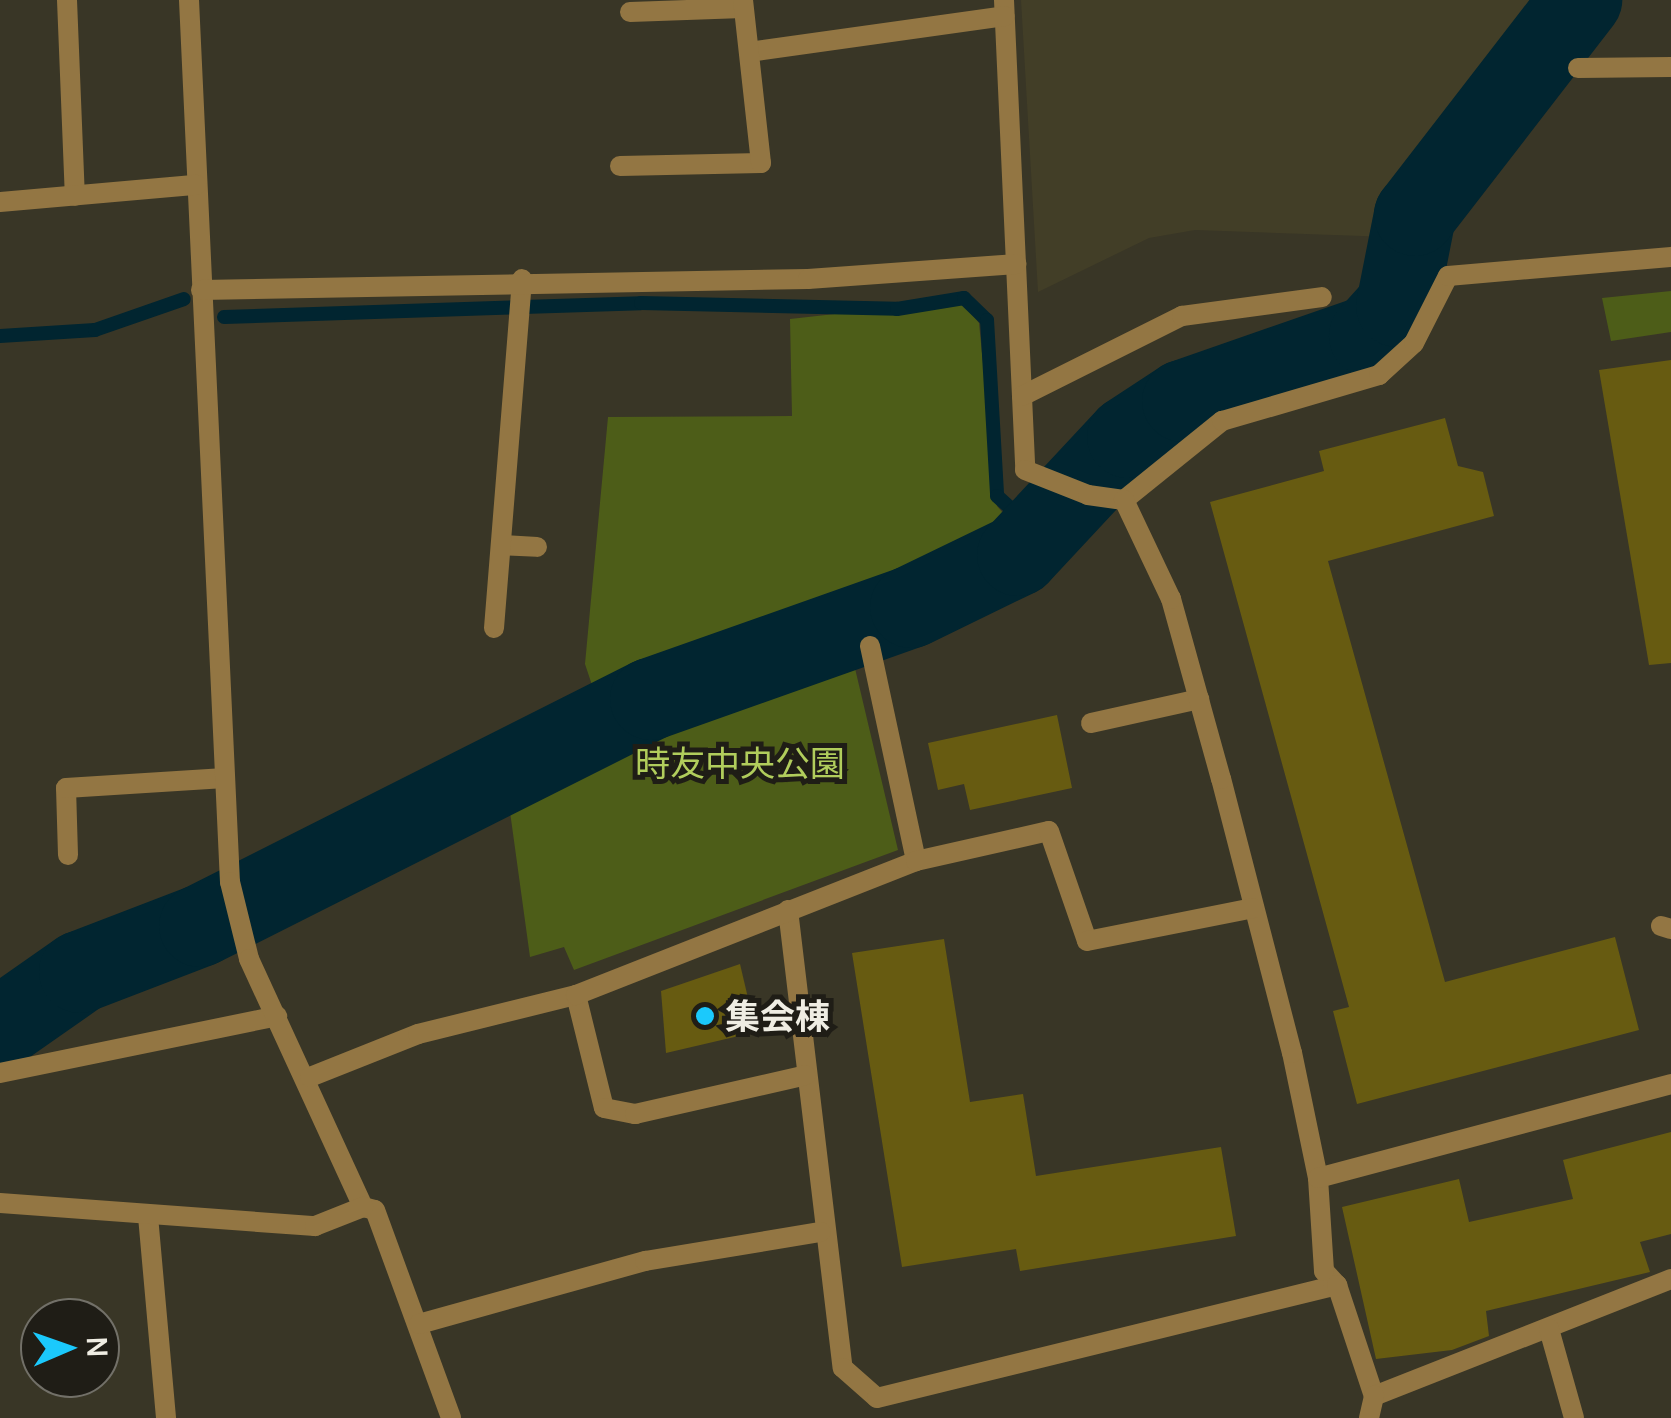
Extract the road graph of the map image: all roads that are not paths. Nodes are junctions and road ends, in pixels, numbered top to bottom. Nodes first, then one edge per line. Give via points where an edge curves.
1 (67, 0) edge
2 (190, 0) edge
3 (743, 4) edge
4 (1004, 8) edge
5 (630, 12) dead end
6 (748, 52) junction
7 (1671, 67) edge
8 (1578, 68) dead end
9 (620, 166) dead end
10 (196, 186) junction
11 (75, 196) junction
12 (0, 202) edge
13 (1671, 256) edge
14 (1016, 264) junction
15 (522, 279) junction
16 (202, 290) junction
17 (1322, 298) dead end
18 (1022, 396) junction
19 (1124, 500) junction
20 (501, 545) junction
21 (537, 546) dead end
22 (494, 628) dead end
23 (870, 646) dead end
24 (1199, 699) junction
25 (1091, 723) dead end
26 (224, 778) junction
27 (68, 855) dead end
28 (916, 861) junction
29 (1253, 908) junction
30 (788, 910) junction
31 (576, 995) junction
32 (278, 1016) junction
33 (0, 1073) edge
34 (806, 1075) junction
35 (310, 1077) junction
36 (1671, 1084) edge
37 (1318, 1178) junction
38 (0, 1203) edge
39 (362, 1207) junction
40 (148, 1216) junction
41 (822, 1232) junction
42 (1671, 1279) edge
43 (1337, 1285) junction
44 (419, 1324) junction
45 (1548, 1329) junction
46 (1374, 1396) junction
47 (166, 1418) edge
48 (450, 1418) edge
49 (1368, 1418) edge
50 (1574, 1418) edge

1 - 11 street
2 - 10 street
3 - 5 street
3 - 6 street
4 - 6 street
4 - 14 street
6 - 9 street via 762,162
7 - 8 street
10 - 11 street
10 - 16 street
11 - 12 street
13 - 19 street via 1448,276 1414,344 1378,374 1222,421 1164,459
14 - 15 street via 808,279
14 - 18 street
15 - 16 street
15 - 20 street
16 - 26 street
17 - 18 street via 1182,316
18 - 19 street via 1025,470
19 - 24 street via 1170,599
20 - 21 street
20 - 22 street
23 - 28 street
24 - 25 street
24 - 29 street
26 - 27 street via 66,788
26 - 32 street via 230,882 249,959
28 - 29 street via 1049,831 1088,942 1100,944
28 - 30 street
29 - 37 street
30 - 31 street
30 - 34 street
31 - 34 street via 604,1108 635,1114
31 - 35 street via 418,1034
32 - 33 street
32 - 35 street
34 - 41 street
35 - 39 street
36 - 37 street
37 - 43 street via 1324,1271
38 - 40 street
39 - 40 street via 315,1226
39 - 44 street via 375,1210
40 - 47 street
41 - 43 street via 843,1368 877,1398
41 - 44 street via 645,1262
42 - 45 street
43 - 46 street
44 - 48 street
45 - 46 street
45 - 50 street
46 - 49 street

